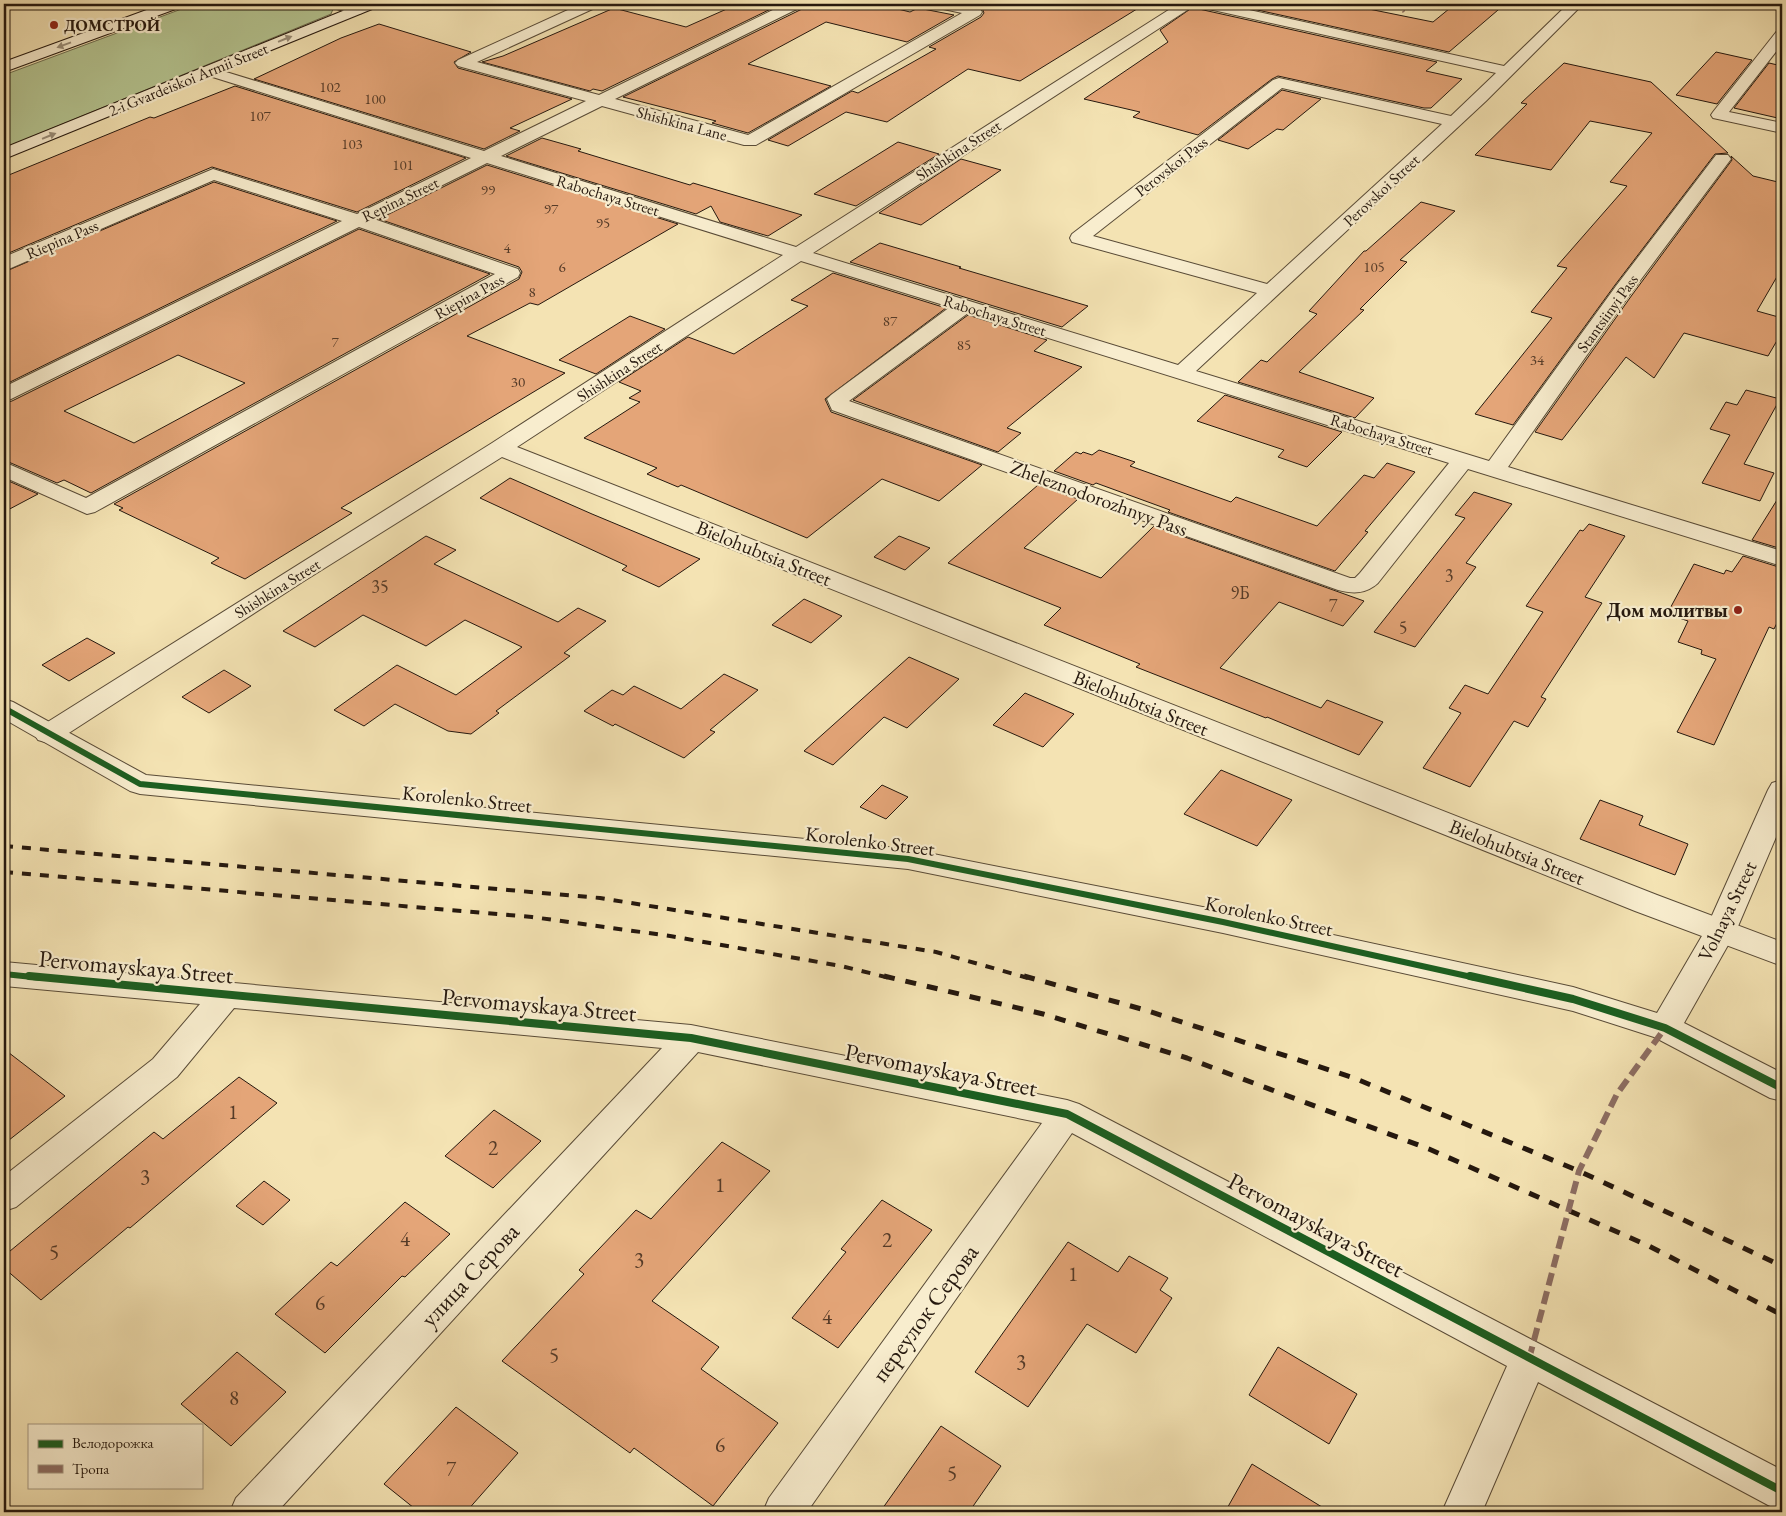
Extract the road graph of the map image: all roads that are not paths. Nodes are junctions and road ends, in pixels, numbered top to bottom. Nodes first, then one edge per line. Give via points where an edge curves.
1 (176, 4) edge
2 (333, 4) edge
3 (372, 4) edge
4 (592, 4) edge
5 (796, 4) edge
6 (939, 4) edge
7 (1187, 4) edge
8 (1204, 4) edge
9 (1576, 4) edge
10 (357, 10) junction
11 (1782, 34) edge
12 (4, 67) edge
13 (208, 71) junction
14 (1506, 71) junction
15 (600, 100) junction
16 (1454, 122) junction
17 (1782, 128) edge
18 (4, 154) edge
19 (485, 157) junction
20 (1722, 159) dead end
21 (358, 220) junction
22 (797, 255) junction
23 (4, 264) edge
24 (1271, 291) junction
25 (965, 306) junction
26 (1182, 372) junction
27 (4, 395) edge
28 (500, 448) junction
29 (1463, 460) junction
30 (4, 469) edge
31 (1495, 469) junction
32 (1782, 559) edge
33 (4, 708) edge
34 (48, 734) junction
35 (1782, 790) edge
36 (1721, 931) junction
37 (1782, 954) edge
38 (4, 974) edge
39 (227, 994) junction
40 (1665, 1028) junction
41 (691, 1038) junction
42 (1782, 1088) edge
43 (1067, 1114) junction
44 (4, 1196) edge
45 (1529, 1359) junction
46 (1782, 1491) edge
47 (250, 1512) edge
48 (783, 1512) edge
49 (1462, 1512) edge

1 -> 12 street
2 - 10 street
3 - 10 street, 2-i Gvardeiskoi Armii Street
4 - 15 street, Shishkina Lane via 463,63
5 - 15 street, Repina Street
6 - 15 street, Shishkina Lane via 975,12 750,141
7 - 22 street, Shishkina Street
8 - 14 street
9 - 14 street, Perovskoi Street
13 -> 10 street, 2-i Gvardeiskoi Armii Street
11 - 17 street via 1719,115
18 -> 13 street, 2-i Gvardeiskoi Armii Street
13 - 19 street, Rabochaya Street
14 - 16 street, Perovskoi Street
15 - 19 street, Repina Street
16 - 24 street, Perovskoi Street
16 - 24 street, Perovskoi Pass via 1279,83 1078,238
19 - 21 street, Repina Street
19 - 22 street, Rabochaya Street
20 - 31 street, Stantsiinyi Pass
21 - 23 street, Riepina Pass via 213,174
21 - 27 street, Repina Street
21 - 30 street, Riepina Pass via 511,273 87,508
22 - 25 street, Rabochaya Street
22 - 28 street, Shishkina Street
24 - 26 street, Perovskoi Street
25 - 26 street, Rabochaya Street
25 - 29 street, Zheleznodorozhnyy Pass via 845,393 838,399 840,405 1348,585 1361,585 1369,578
26 - 29 street, Rabochaya Street
28 - 34 street, Shishkina Street
28 - 36 street, Bielohubtsia Street
29 - 31 street, Rabochaya Street
31 - 32 street, Rabochaya Street
33 - 34 street, Korolenko Street
34 - 40 street, Korolenko Street via 140,784 908,859 1223,922 1573,999
35 - 36 street, Volnaya Street
36 - 37 street, Bielohubtsia Street
36 - 40 street, Volnaya Street
38 - 39 street, Pervomayskaya Street
39 - 41 street, Pervomayskaya Street
39 - 44 street via 166,1068
40 - 42 street, Korolenko Street
41 - 43 street, Pervomayskaya Street
41 - 47 street, улица Серова
43 - 45 street, Pervomayskaya Street
43 - 48 street, переулок Серова
45 - 46 street, Pervomayskaya Street
45 - 49 street

